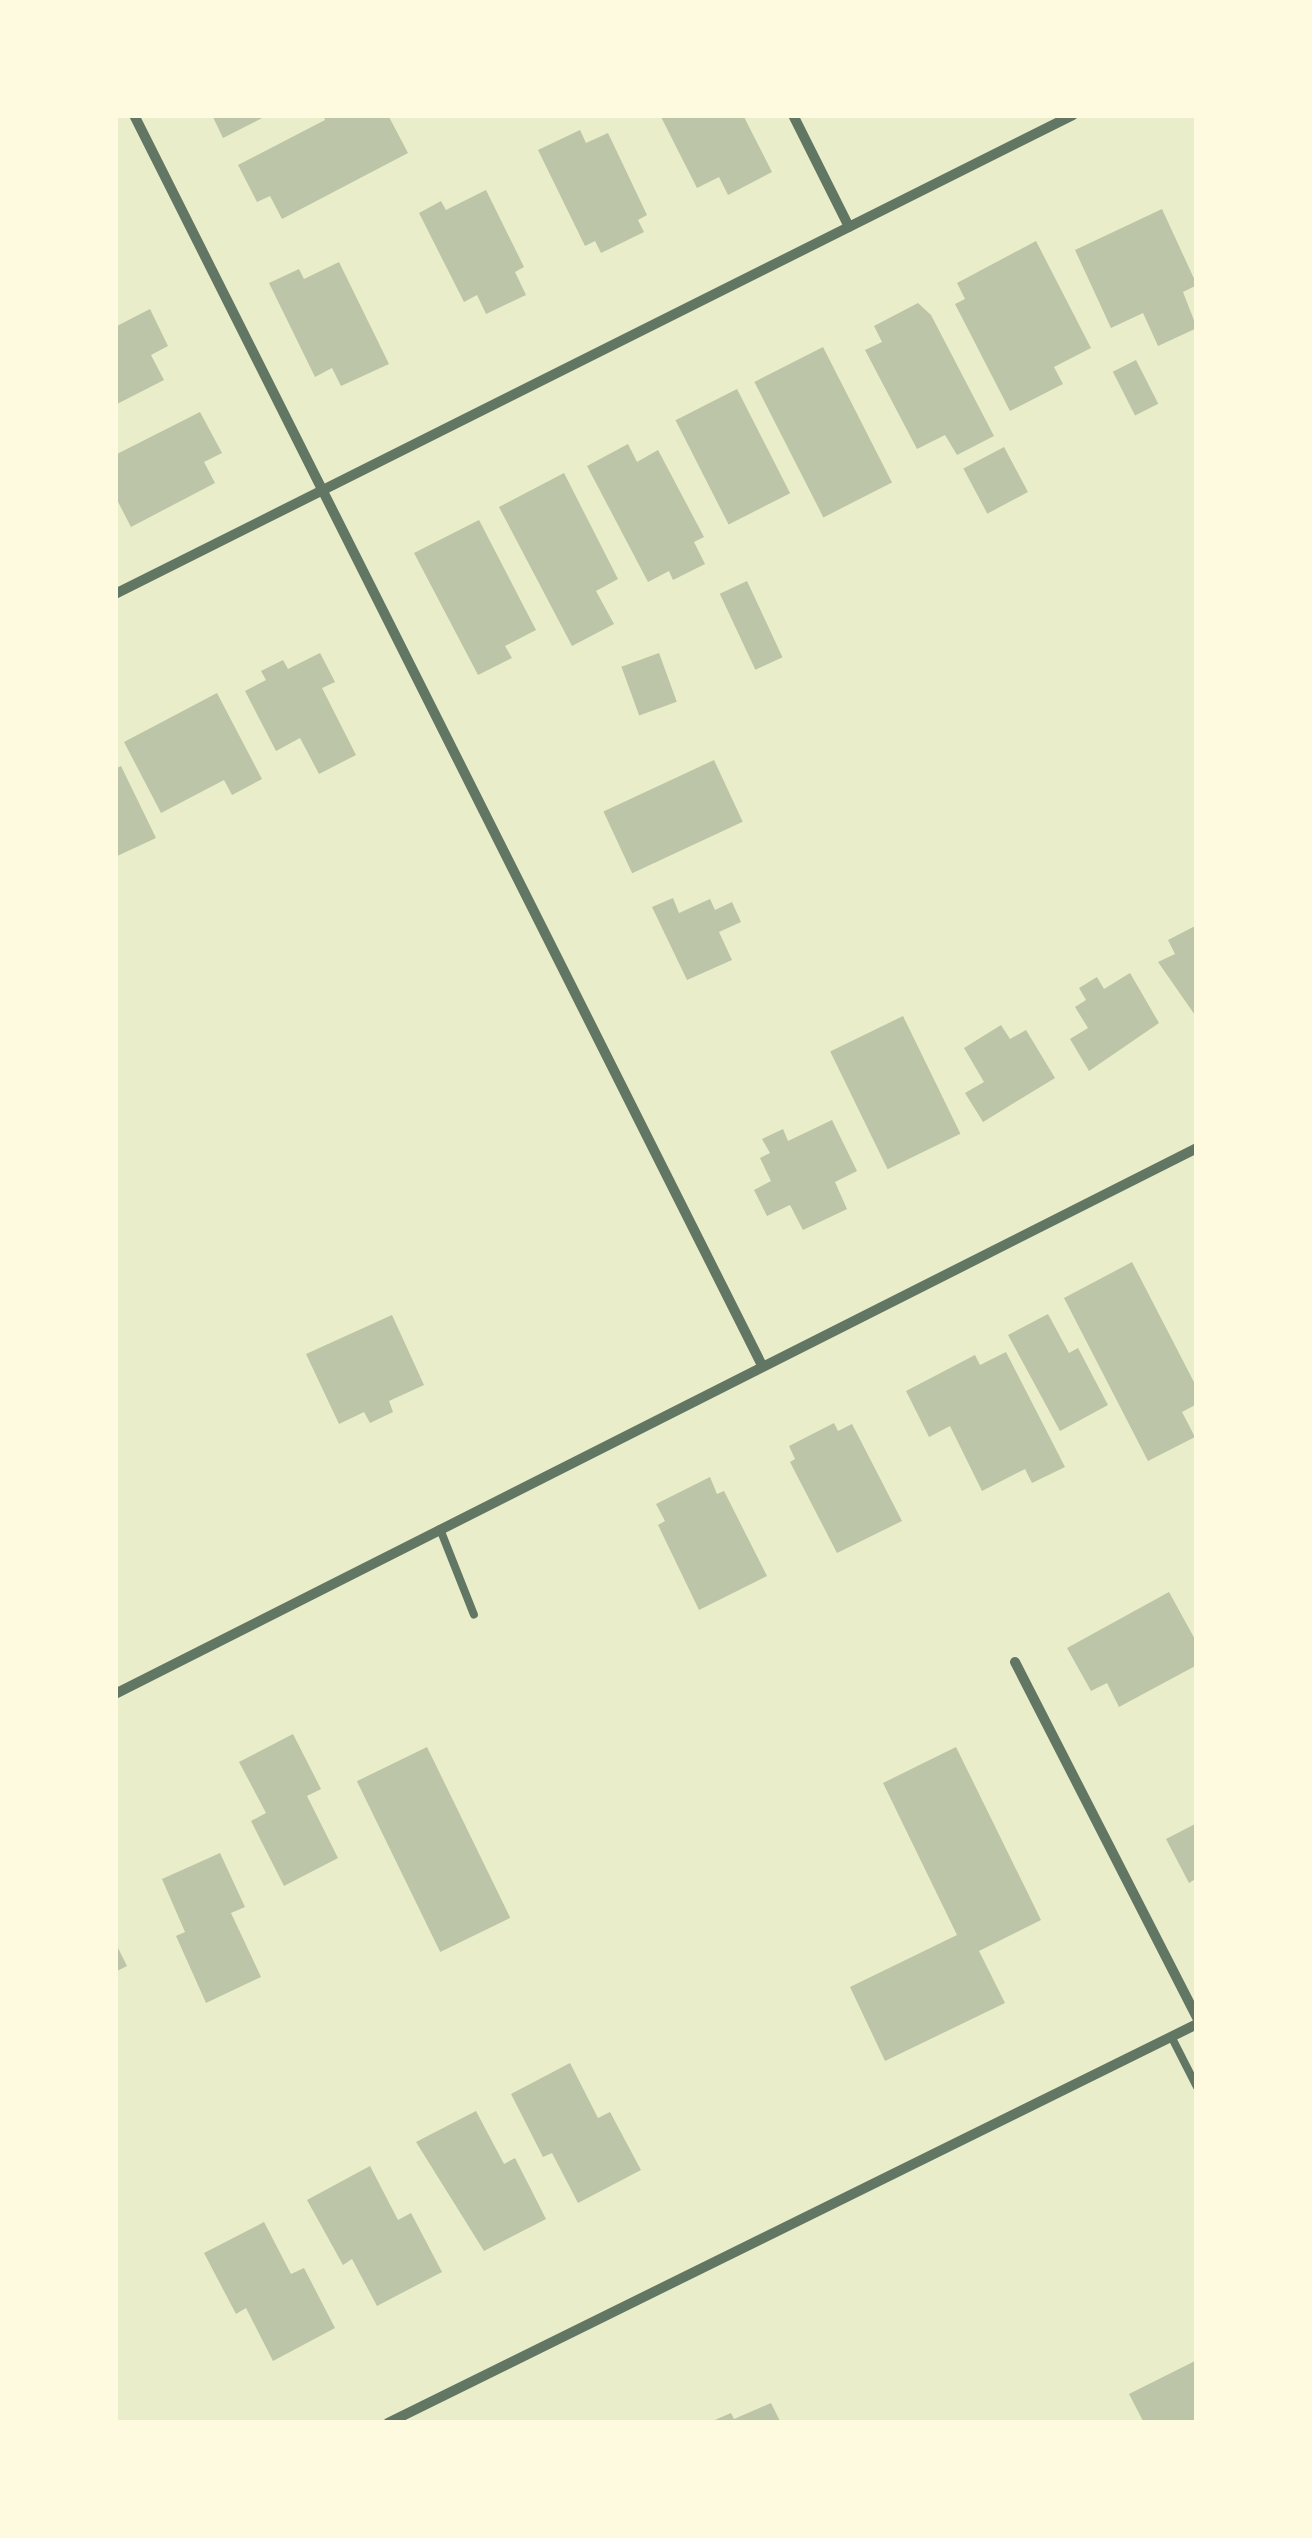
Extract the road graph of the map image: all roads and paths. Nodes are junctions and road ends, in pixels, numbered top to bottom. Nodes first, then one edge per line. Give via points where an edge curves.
1 (134, 115) edge
2 (793, 115) edge
3 (1073, 115) edge
4 (849, 227) junction
5 (323, 490) junction
6 (115, 594) edge
7 (1197, 1148) edge
8 (762, 1365) junction
9 (440, 1529) junction
10 (474, 1615) dead end
11 (1015, 1662) dead end
12 (115, 1694) edge
13 (1197, 2021) edge
14 (1172, 2038) junction
15 (1197, 2086) edge
16 (388, 2423) edge

1 - 5 street
2 - 4 street
3 - 4 street
4 - 5 street
5 - 6 street
5 - 8 street
7 - 8 street
8 - 9 street
9 - 10 lane
9 - 12 street
11 - 13 street
13 - 14 street
14 - 15 lane
14 - 16 street

